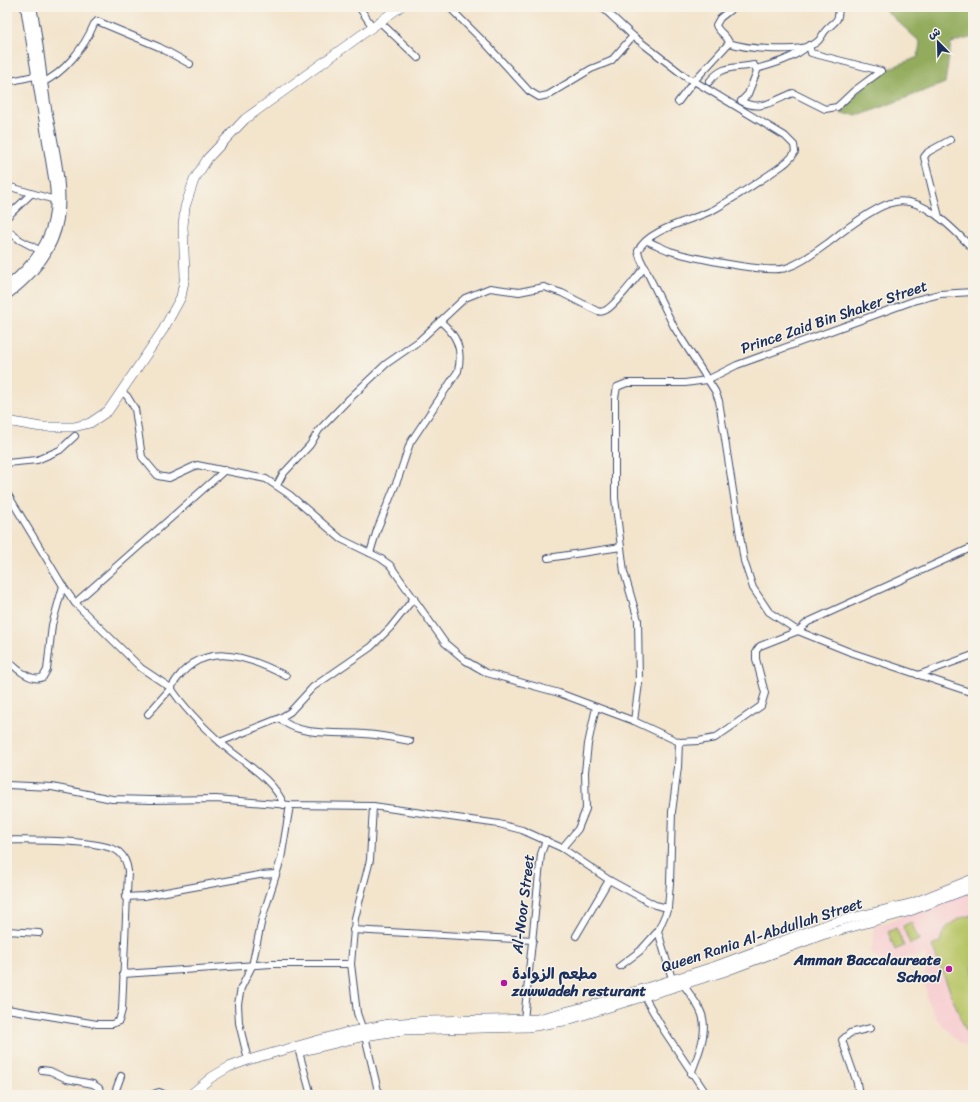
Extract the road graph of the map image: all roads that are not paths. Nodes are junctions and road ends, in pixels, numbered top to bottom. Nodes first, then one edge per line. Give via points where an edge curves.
1 (25, 7) edge
2 (32, 7) edge
3 (359, 7) edge
4 (400, 7) edge
5 (449, 7) edge
6 (602, 7) edge
7 (734, 7) edge
8 (838, 7) edge
9 (376, 24) junction
10 (633, 36) junction
11 (729, 43) junction
12 (809, 45) junction
13 (418, 58) dead end
14 (190, 64) dead end
15 (756, 69) junction
16 (40, 79) junction
17 (694, 81) junction
18 (7, 82) edge
19 (709, 82) dead end
20 (678, 102) dead end
21 (950, 140) dead end
22 (7, 186) edge
23 (31, 194) junction
24 (55, 200) junction
25 (7, 217) edge
26 (939, 217) junction
27 (7, 230) edge
28 (647, 241) junction
29 (973, 249) edge
30 (41, 251) junction
31 (645, 267) junction
32 (7, 286) edge
33 (973, 292) edge
34 (7, 295) edge
35 (440, 321) junction
36 (707, 380) junction
37 (122, 392) junction
38 (7, 421) edge
39 (27, 426) junction
40 (7, 427) edge
41 (75, 436) dead end
42 (7, 464) edge
43 (225, 470) junction
44 (277, 485) junction
45 (7, 493) edge
46 (621, 547) junction
47 (973, 547) edge
48 (370, 553) junction
49 (548, 558) dead end
50 (63, 586) junction
51 (414, 598) junction
52 (75, 603) junction
53 (798, 631) junction
54 (973, 655) edge
55 (7, 657) edge
56 (918, 675) junction
57 (286, 676) dead end
58 (171, 688) junction
59 (973, 693) edge
60 (596, 707) junction
61 (148, 714) dead end
62 (280, 718) junction
63 (634, 721) junction
64 (410, 741) dead end
65 (220, 742) junction
66 (679, 742) junction
67 (7, 785) edge
68 (287, 805) junction
69 (373, 806) junction
70 (7, 840) edge
71 (546, 840) junction
72 (562, 848) junction
73 (276, 874) junction
74 (973, 879) edge
75 (609, 880) junction
76 (973, 887) edge
77 (125, 897) junction
78 (668, 908) junction
79 (353, 930) junction
80 (7, 931) edge
81 (658, 931) junction
82 (39, 933) dead end
83 (576, 936) dead end
84 (533, 940) junction
85 (352, 964) junction
86 (252, 966) junction
87 (620, 966) dead end
88 (123, 974) junction
89 (672, 979) junction
90 (685, 988) dead end
91 (644, 996) junction
92 (7, 1009) edge
93 (524, 1020) junction
94 (871, 1028) dead end
95 (364, 1032) junction
96 (298, 1052) junction
97 (248, 1060) junction
98 (42, 1070) dead end
99 (691, 1074) junction
100 (121, 1076) dead end
101 (102, 1095) edge
102 (114, 1095) edge
103 (151, 1095) edge
104 (166, 1095) edge
105 (190, 1095) edge
106 (199, 1095) edge
107 (310, 1095) edge
108 (379, 1095) edge
109 (707, 1095) edge
110 (859, 1095) edge

1 - 16 street
2 - 16 street
3 - 9 street
4 - 9 main road
5 - 10 street via 528,91 538,97 611,61
6 - 10 street
7 - 11 street via 720,18 716,25
8 - 12 street via 838,19 817,42
9 - 13 street
9 - 37 main road via 245,119 224,140 198,173 188,194 184,212 185,276 181,297 170,319
10 - 17 street
11 - 12 street via 758,48 801,49
11 - 17 street
12 - 15 street via 801,52
12 - 15 street via 811,52 881,71 837,107 825,109 793,93 762,106 749,106 741,100 748,94
14 - 16 street via 159,47 97,22 74,56 54,75
15 - 19 street via 754,65 724,68 715,73
16 - 18 street
16 - 24 street
16 - 34 street via 59,176 60,220 56,236 46,256 28,278
17 - 20 street
17 - 28 street via 785,136 794,145 795,152 787,162 717,207 663,230
21 - 26 street via 924,157
22 - 23 street
23 - 24 street
23 - 25 street
24 - 30 street via 52,224
26 - 28 street via 914,204 899,201 890,203 807,258 780,270 707,259 669,250
26 - 29 street
27 - 30 street
28 - 31 street via 638,251
30 - 32 street via 28,268
31 - 35 street via 604,311 597,311 546,287 519,292 490,288 463,299
31 - 36 street via 674,327
33 - 36 street, Prince Zaid Bin Shaker Street via 940,294 916,300 737,364
35 - 44 street via 386,364 348,400 319,430
35 - 48 street via 457,340 461,359 458,370 410,443 376,530
36 - 46 street, Prince Zaid Bin Shaker Street via 685,384 627,383 615,389 614,481
36 - 53 street via 719,401 738,525 750,580 769,612
37 - 39 main road via 108,411 90,424 56,429
37 - 43 street via 128,396 135,409 142,457 158,476 169,478 197,465
38 - 39 main road
39 - 40 main road
41 - 42 street via 60,450 37,460
43 - 44 street via 260,476
43 - 52 street
44 - 48 street via 340,539
45 - 50 street
46 - 49 street
46 - 63 street via 624,572 638,620 640,683
47 - 53 street via 808,622
48 - 51 street via 390,565
50 - 52 street
50 - 55 street via 54,614 44,677 37,678 19,671 11,665
51 - 60 street via 445,643 466,661 487,673 559,693
51 - 62 street via 375,643 313,687 290,712
52 - 58 street via 136,664
53 - 56 street
53 - 66 street via 766,643 756,651 765,693 764,702 758,709 715,738
54 - 56 street
56 - 59 street
57 - 58 street via 263,664 218,655 204,657 186,667
58 - 61 street
58 - 65 street via 180,702
60 - 63 street
60 - 72 street via 585,772 586,809 578,829
62 - 64 street via 288,725 316,732 365,734
62 - 65 street
63 - 66 street
65 - 68 street via 267,781
66 - 78 street via 672,812
67 - 68 street via 52,787 112,799 216,799
68 - 69 street
68 - 73 street via 281,859
69 - 71 street via 499,824
69 - 79 street via 370,860
70 - 77 street via 70,842 115,850 127,863
71 - 72 street
71 - 84 street, Al-Noor Street via 541,854
72 - 75 street
73 - 77 street
73 - 86 street via 262,919
74 - 89 main road, Queen Rania Al-Abdullah Street via 913,903 825,926 716,966
75 - 78 street via 655,905
75 - 83 street
76 - 91 main road, Queen Rania Al-Abdullah Street via 907,912 822,935 723,972
77 - 88 street
78 - 81 street
79 - 84 street
79 - 85 street
80 - 82 street
81 - 87 street via 640,951
81 - 89 street
84 - 93 street, Al-Noor Street
85 - 86 street
85 - 95 street via 357,1014
86 - 88 street
86 - 97 street via 241,988 238,1015
88 - 92 street via 121,1016 112,1024 78,1022
89 - 93 main road, Queen Rania Al-Abdullah Street via 585,1007
90 - 99 street via 700,1009 703,1020 702,1044
91 - 95 main road, Queen Rania Al-Abdullah Street via 564,1021 542,1025
91 - 99 street
93 - 95 main road, Queen Rania Al-Abdullah Street via 428,1021 390,1024
94 - 110 street via 850,1033 842,1040
95 - 96 main road, Queen Rania Al-Abdullah Street
95 - 97 main road, Queen Rania Al-Abdullah Street
95 - 108 street
96 - 106 main road, Queen Rania Al-Abdullah Street via 232,1072
96 - 107 street
97 - 105 main road, Queen Rania Al-Abdullah Street via 221,1071
98 - 101 street via 67,1079 93,1084
99 - 109 street
100 - 102 street
103 - 104 street via 159,1092

